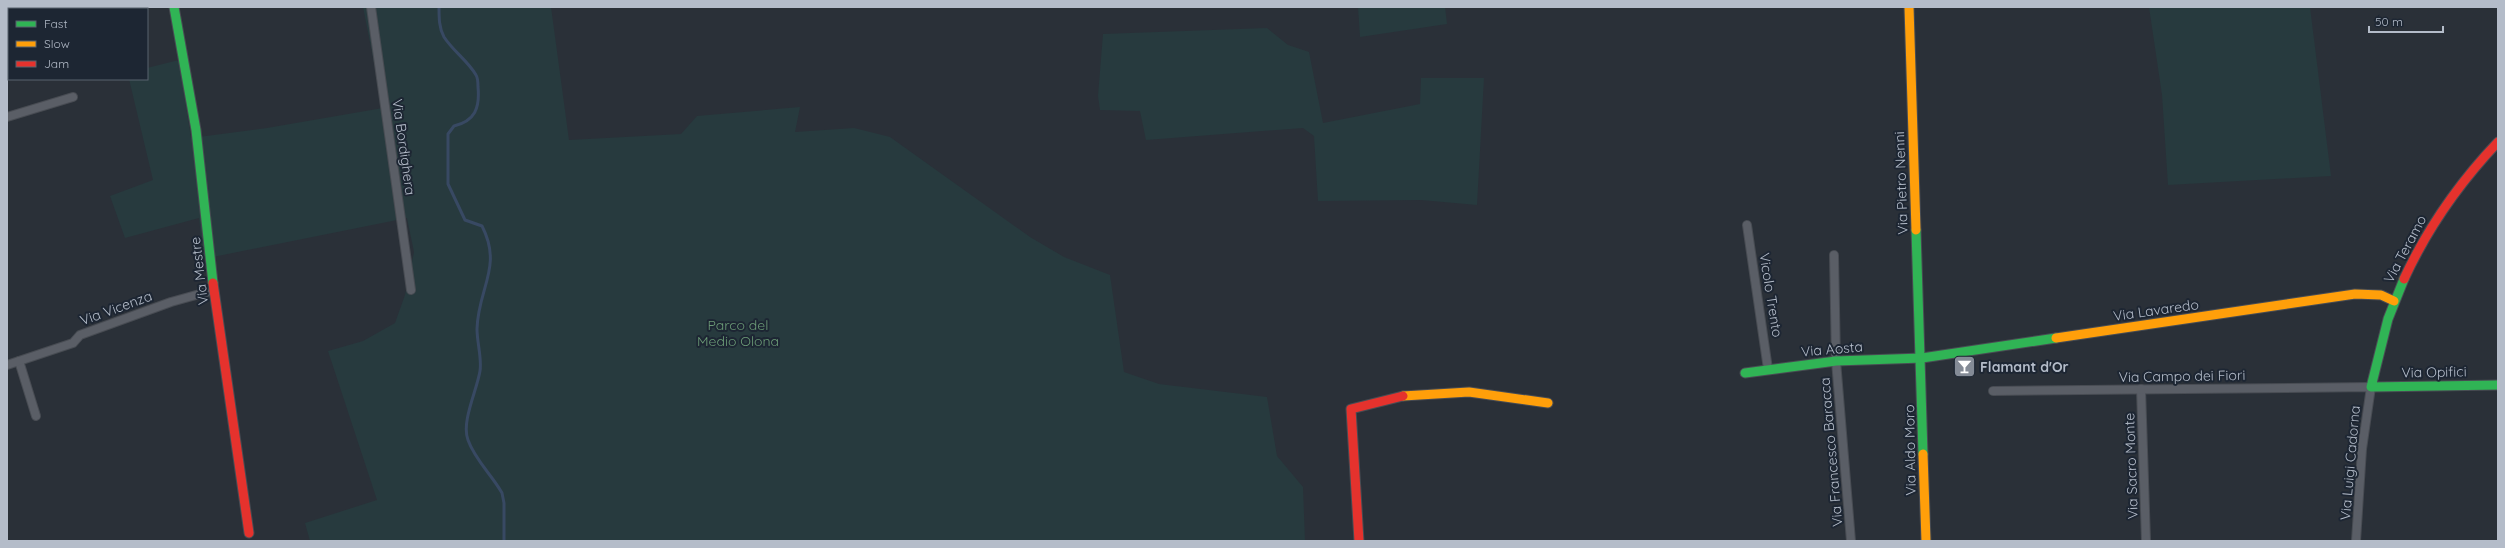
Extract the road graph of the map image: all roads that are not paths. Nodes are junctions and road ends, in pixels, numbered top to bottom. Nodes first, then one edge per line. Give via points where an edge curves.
1 (174, 7) edge
2 (370, 7) edge
3 (1909, 7) edge
4 (73, 97) dead end
5 (7, 117) edge
6 (2498, 142) edge
7 (1747, 225) dead end
8 (1834, 255) dead end
9 (214, 290) junction
10 (411, 290) dead end
11 (2394, 301) junction
12 (1922, 358) junction
13 (1836, 360) junction
14 (19, 361) junction
15 (7, 364) edge
16 (1768, 369) junction
17 (1745, 373) dead end
18 (2498, 385) edge
19 (2371, 386) junction
20 (2141, 389) junction
21 (1993, 391) dead end
22 (1548, 403) dead end
23 (36, 416) dead end
24 (249, 533) dead end
25 (1358, 541) edge
26 (1851, 541) edge
27 (1926, 541) edge
28 (2146, 541) edge
29 (2356, 541) edge

1 - 9 street, Via Mestre via 196,130
2 - 10 street, Via Bordighera
3 - 12 street, Via Pietro Nenni
4 - 5 street
6 - 11 street, Via Teramo via 2452,194 2425,236
7 - 16 street, Vicolo Trento
8 - 13 street, Via Francesco Baracca
9 - 14 street, Via Vicenza via 171,302 80,335 73,343
9 - 24 street, Via Mestre
11 - 12 street, Via Lavaredo via 2382,295 2355,294
11 - 19 street, Via Teramo via 2383,331
12 - 13 street, Via Aosta
12 - 27 street, Via Aldo Moro
13 - 16 street, Via Aosta
13 - 26 street, Via Francesco Baracca
14 - 15 street, Via Vicenza
14 - 23 street
16 - 17 street, Via Aosta
18 - 19 street, Via Opifici
19 - 20 street, Via Campo dei Fiori
19 - 29 street, Via Luigi Cadorna via 2362,449
20 - 21 street, Via Campo dei Fiori
20 - 28 street, Via Sacro Monte
22 - 25 street via 1469,392 1408,395 1351,409

